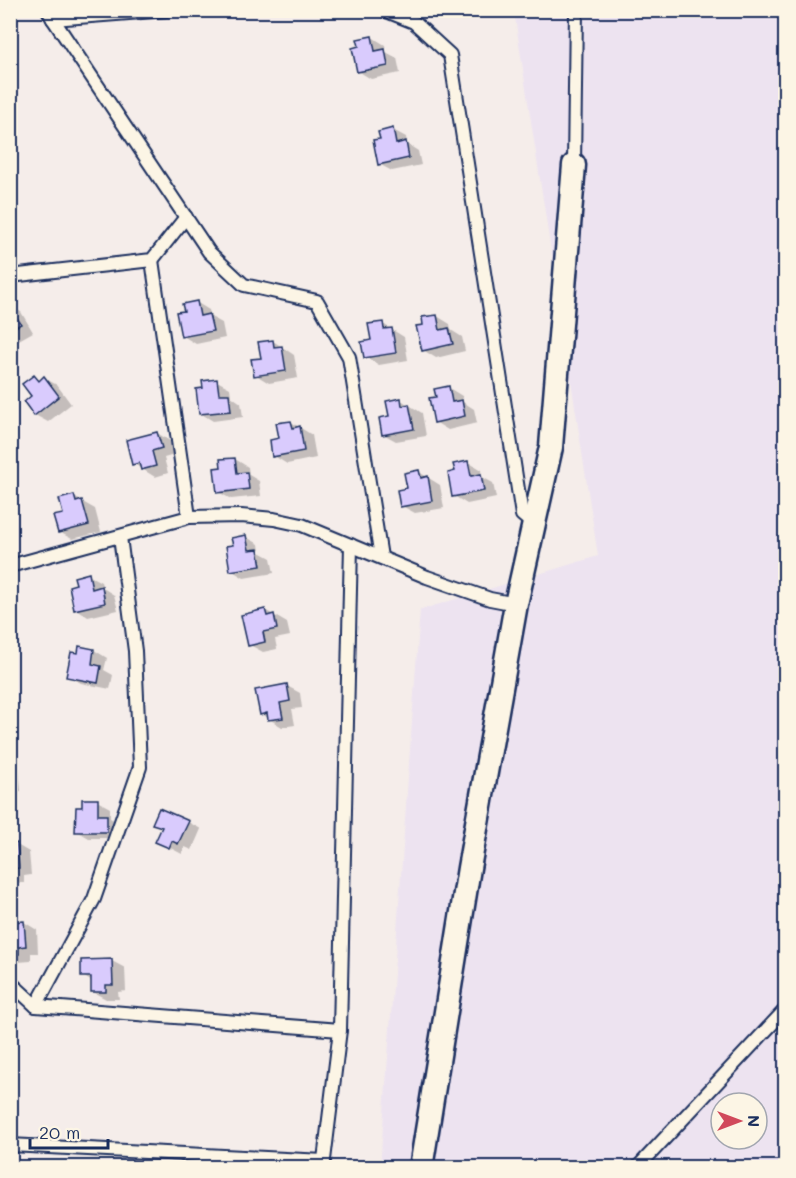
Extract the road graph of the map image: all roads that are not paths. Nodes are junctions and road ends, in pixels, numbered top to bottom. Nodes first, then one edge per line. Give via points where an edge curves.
1 (167, 10) edge
2 (384, 10) edge
3 (576, 10) edge
4 (51, 15) edge
5 (574, 165) joint
6 (186, 217) junction
7 (152, 260) junction
8 (10, 276) edge
9 (189, 518) junction
10 (535, 526) junction
11 (120, 537) junction
12 (351, 545) junction
13 (381, 557) junction
14 (10, 566) edge
15 (516, 604) junction
16 (10, 982) edge
17 (36, 1006) junction
18 (786, 1009) edge
19 (340, 1030) junction
20 (10, 1145) edge
21 (324, 1164) edge
22 (421, 1167) edge
23 (637, 1167) edge

1 - 4 lane
2 - 10 lane via 414,22 450,55 522,514
3 - 5 lane
4 - 6 lane
5 - 10 street via 552,447
6 - 7 lane
6 - 13 lane via 209,252 244,285 317,301 349,357
7 - 8 lane
7 - 9 lane
9 - 11 lane
9 - 12 lane via 274,519 302,525
10 - 15 street
11 - 14 lane
11 - 17 lane via 135,651 140,767 94,899
12 - 13 lane
12 - 19 lane
13 - 15 lane via 427,577
15 - 22 street
16 - 17 lane
17 - 19 lane
18 - 23 lane
19 - 21 lane
20 - 21 lane

